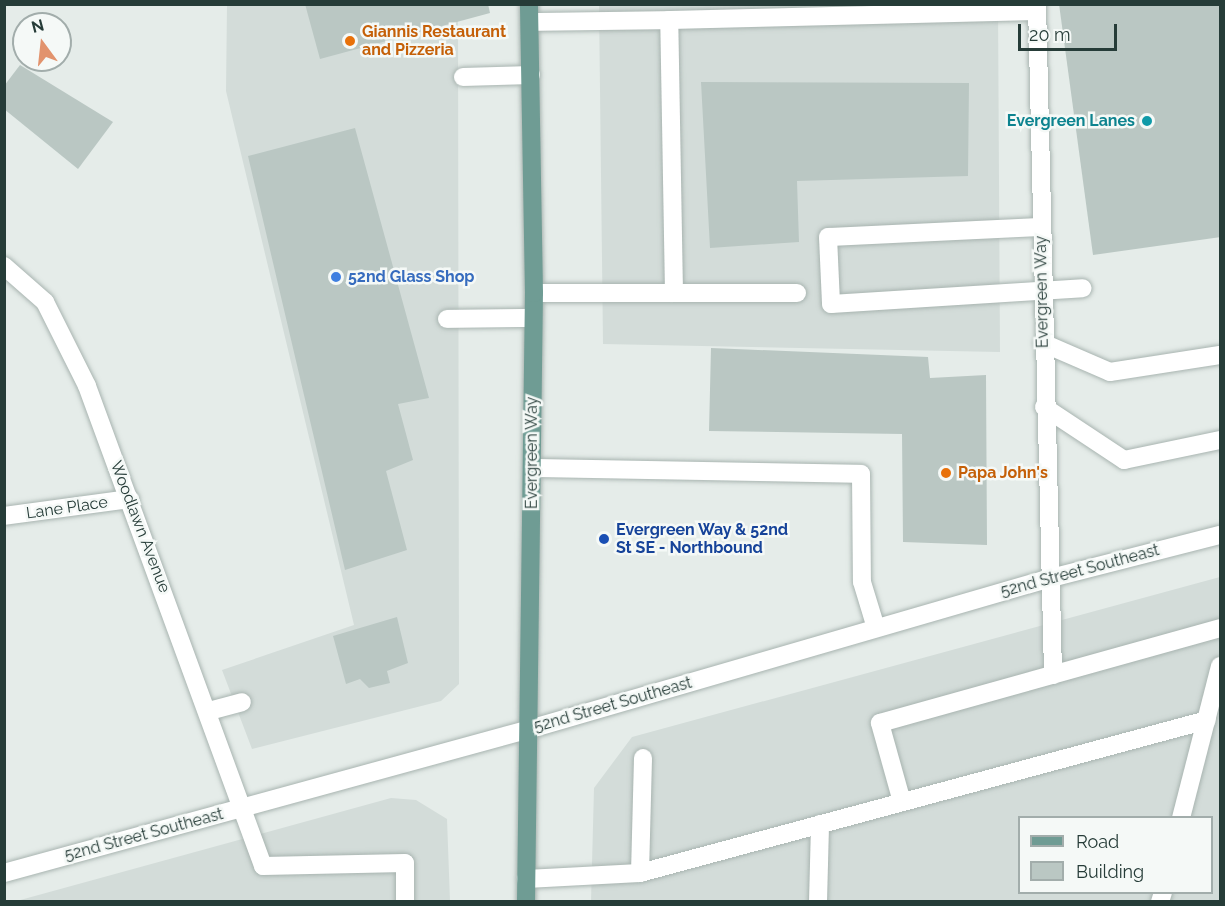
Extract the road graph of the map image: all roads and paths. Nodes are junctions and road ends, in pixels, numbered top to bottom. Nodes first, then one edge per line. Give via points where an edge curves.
1 (1037, 8) edge
2 (530, 13) edge
3 (669, 20) junction
4 (531, 75) junction
5 (463, 77) dead end
6 (1041, 227) junction
7 (4, 266) edge
8 (1082, 288) dead end
9 (534, 293) junction
10 (675, 293) junction
11 (798, 293) dead end
12 (1042, 295) junction
13 (533, 318) junction
14 (447, 319) dead end
15 (1043, 344) junction
16 (1221, 355) edge
17 (1044, 407) junction
18 (1221, 440) edge
19 (532, 468) junction
20 (130, 499) junction
21 (4, 516) edge
22 (1221, 535) edge
23 (1047, 579) junction
24 (876, 628) junction
25 (1221, 628) edge
26 (1221, 666) edge
27 (1053, 675) junction
28 (242, 702) dead end
29 (209, 711) junction
30 (1207, 720) junction
31 (530, 729) junction
32 (643, 758) dead end
33 (902, 802) junction
34 (244, 807) junction
35 (1182, 816) edge
36 (820, 824) junction
37 (4, 873) edge
38 (640, 873) junction
39 (526, 879) junction
40 (405, 902) edge
41 (526, 902) edge
42 (818, 902) edge

1 - 3 street
1 - 6 street, Evergreen Way
2 - 3 street
2 - 4 main road, Evergreen Way
3 - 10 street
4 - 5 street
4 - 9 main road, Evergreen Way
6 - 12 street, Evergreen Way
6 - 12 street via 828,237 831,304
7 - 20 street, Woodlawn Avenue via 45,302 87,386
8 - 12 street
9 - 10 street
9 - 13 main road, Evergreen Way
10 - 11 street
12 - 15 street, Evergreen Way
13 - 14 street
13 - 19 main road, Evergreen Way
15 - 16 street via 1110,372
15 - 17 street, Evergreen Way
17 - 18 street via 1124,460
17 - 23 street, Evergreen Way
19 - 24 street via 861,474 862,582
19 - 31 main road, Evergreen Way
20 - 21 street, Lane Place
20 - 29 street, Woodlawn Avenue
22 - 23 street, 52nd Street Southeast
23 - 24 street, 52nd Street Southeast
23 - 27 street, Evergreen Way
24 - 31 street, 52nd Street Southeast
25 - 27 street
26 - 30 street
27 - 33 street via 880,723
28 - 29 street
29 - 34 street, Woodlawn Avenue
30 - 33 street
30 - 35 street
31 - 34 street, 52nd Street Southeast
31 - 39 main road, Evergreen Way
32 - 38 street
33 - 36 street
34 - 37 street, 52nd Street Southeast
34 - 40 street, Woodlawn Avenue via 263,866 405,863
36 - 38 street
36 - 42 street
38 - 39 street
39 - 41 main road, Evergreen Way

